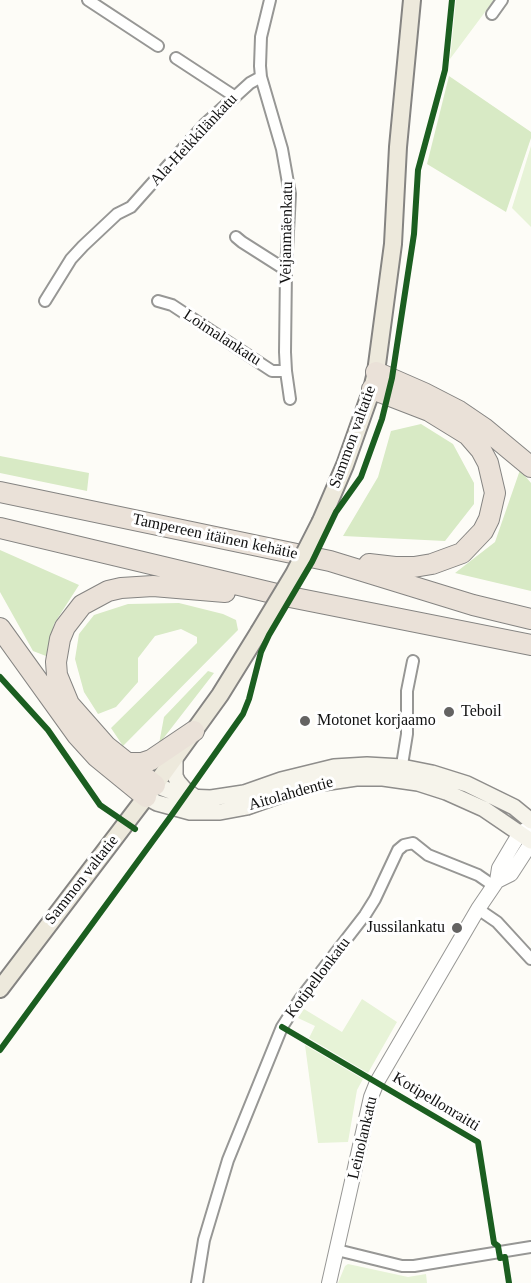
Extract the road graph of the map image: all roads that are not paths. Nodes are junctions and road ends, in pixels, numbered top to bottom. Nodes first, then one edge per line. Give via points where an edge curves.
1 (88, 0) edge
2 (270, 0) edge
3 (412, 0) edge
4 (502, 0) edge
5 (492, 14) dead end
6 (158, 46) dead end
7 (176, 58) dead end
8 (261, 77) junction
9 (234, 96) junction
10 (236, 237) dead end
11 (286, 270) junction
12 (158, 301) dead end
13 (45, 302) dead end
14 (286, 371) junction
15 (374, 381) junction
16 (290, 399) dead end
17 (531, 467) edge
18 (0, 492) edge
19 (0, 528) edge
20 (330, 561) junction
21 (285, 596) junction
22 (531, 619) edge
23 (0, 628) edge
24 (531, 645) edge
25 (413, 661) dead end
26 (194, 731) junction
27 (175, 757) junction
28 (124, 763) junction
29 (401, 774) junction
30 (150, 791) junction
31 (198, 798) junction
32 (531, 821) edge
33 (528, 836) edge
34 (495, 883) junction
35 (478, 909) junction
36 (531, 959) edge
37 (0, 989) edge
38 (531, 1247) edge
39 (337, 1250) junction
40 (197, 1283) edge
41 (329, 1283) edge

1 - 6 street
2 - 8 street, Veijanmäenkatu via 260,46
3 - 15 main road, Sammon valtatie via 393,244
4 - 5 street
7 - 9 street
8 - 9 street, Ala-Heikkilänkatu
8 - 11 street, Veijanmäenkatu via 287,170 290,194
9 - 13 street, Ala-Heikkilänkatu via 131,207 117,214 76,253
10 - 11 street
11 - 14 street, Veijanmäenkatu
12 - 14 street, Loimalankatu via 172,305 272,370
14 - 16 street, Veijanmäenkatu
15 - 17 highway via 424,393 459,411
15 - 20 highway via 389,394 429,411 468,435 488,463 495,493 493,506 478,537 462,553 449,559 405,567
15 - 26 main road, Sammon valtatie, bridge via 345,465 294,574
18 - 20 highway, Tampereen itäinen kehätie
19 - 21 highway
20 - 22 highway, Tampereen itäinen kehätie
21 - 24 highway
21 - 28 highway via 137,586 108,591 82,604 60,639 57,675 69,704
23 - 30 highway via 97,757
25 - 29 street
26 - 27 main road, Sammon valtatie
26 - 28 highway via 151,760
27 - 30 main road, Sammon valtatie
27 - 31 main road via 178,782
28 - 30 highway
29 - 30 main road, Aitolahdentie via 309,785 247,807 220,812 190,812 157,803
29 - 31 main road, Aitolahdentie via 360,765 334,767 244,793
29 - 32 main road, Aitolahdentie via 432,772 467,784 514,807
29 - 33 main road, Aitolahdentie via 484,809
30 - 31 main road, Aitolahdentie
30 - 37 main road, Sammon valtatie
33 - 34 street, Leinolankatu via 499,868
34 - 35 street, Leinolankatu
34 - 40 street, Kotipellonkatu via 428,855 413,843 398,850 369,909 282,1027 228,1160 204,1240
35 - 36 street via 497,922
35 - 39 street, Leinolankatu via 377,1082
38 - 39 street via 414,1266
39 - 41 street, Leinolankatu

